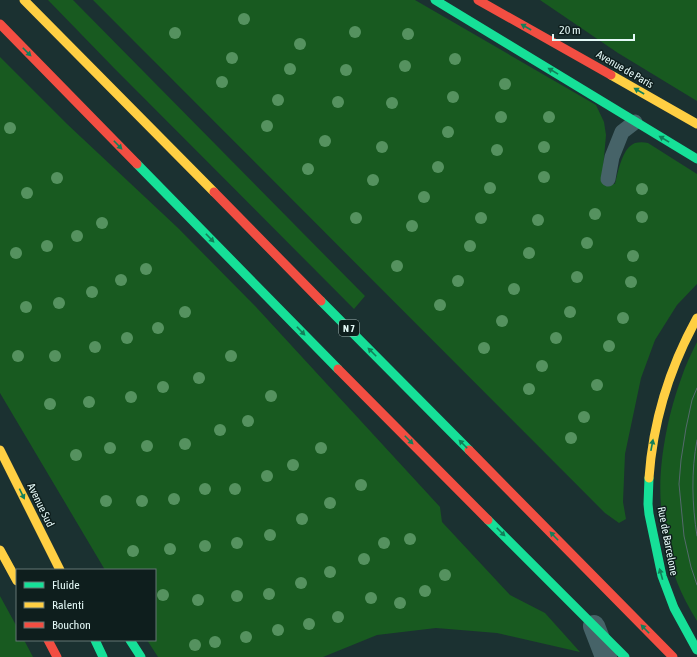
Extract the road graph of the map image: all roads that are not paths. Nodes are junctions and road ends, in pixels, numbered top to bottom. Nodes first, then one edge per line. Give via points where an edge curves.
1 (24, 0) edge
2 (435, 0) edge
3 (483, 2) edge
4 (0, 24) edge
5 (635, 122) junction
6 (697, 124) edge
7 (697, 160) edge
8 (608, 179) dead end
9 (697, 318) edge
10 (0, 450) edge
11 (0, 550) edge
12 (62, 568) edge
13 (16, 579) edge
14 (594, 626) junction
15 (49, 641) edge
16 (95, 641) edge
17 (131, 641) edge
18 (697, 650) edge
19 (57, 657) edge
20 (103, 657) edge
21 (141, 657) edge
22 (606, 657) edge
23 (625, 657) edge
24 (673, 657) edge

24 -> 1 main road, N 7
5 -> 2 main road
6 -> 3 main road, Avenue de Paris
4 -> 14 main road via 381,413
7 -> 5 main road
5 - 8 lane via 622,132 612,157
18 -> 9 main road, Rue de Barcelone via 667,593 657,558 648,505 649,464 658,412 683,343
10 -> 12 main road, Avenue Sud
11 - 13 main road
14 - 22 street
14 - 23 main road
15 - 19 main road
16 - 20 main road
17 - 21 main road

